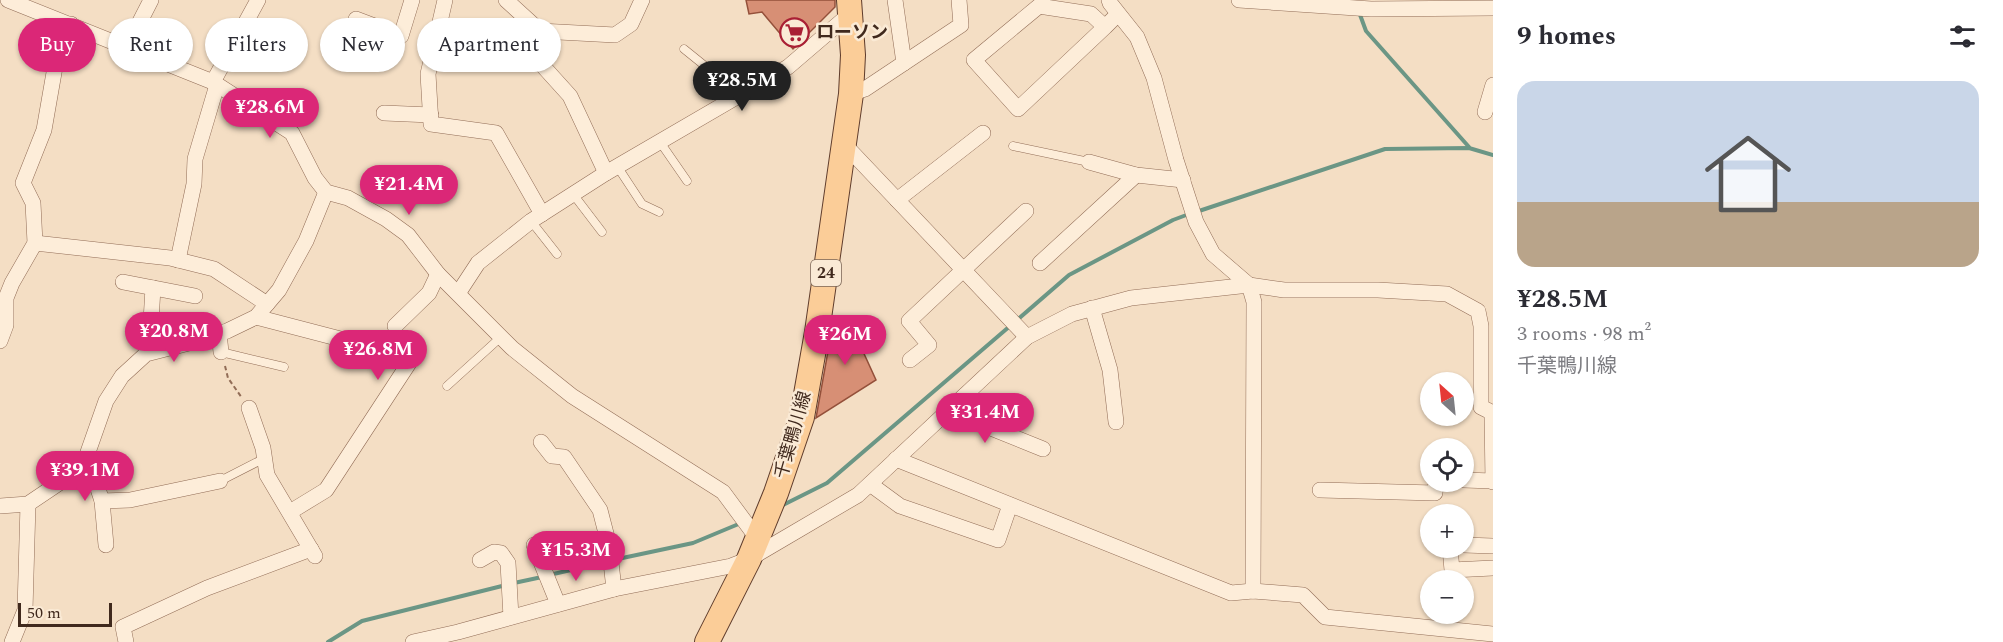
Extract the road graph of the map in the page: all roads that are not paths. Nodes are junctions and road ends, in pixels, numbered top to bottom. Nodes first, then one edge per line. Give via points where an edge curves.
1 (8, 0) edge
2 (151, 0) edge
3 (258, 0) edge
4 (412, 0) edge
5 (445, 0) edge
6 (506, 0) edge
7 (642, 0) edge
8 (895, 0) edge
9 (959, 0) edge
10 (1109, 0) edge
11 (1239, 0) edge
12 (850, 7) edge
13 (1493, 8) edge
14 (1119, 15) junction
15 (54, 18) edge
16 (142, 18) edge
17 (526, 18) edge
18 (405, 23) edge
19 (1105, 27) junction
20 (561, 32) edge
21 (684, 49) dead end
22 (904, 63) junction
23 (54, 72) edge
24 (188, 72) edge
25 (549, 72) edge
26 (215, 83) junction
27 (1493, 85) edge
28 (851, 94) junction
29 (734, 99) junction
30 (1485, 112) dead end
31 (384, 113) dead end
32 (431, 115) junction
33 (983, 133) dead end
34 (660, 142) junction
35 (844, 144) junction
36 (1013, 146) dead end
37 (1089, 162) joint
38 (612, 170) junction
39 (1136, 175) junction
40 (1182, 180) junction
41 (687, 181) dead end
42 (326, 192) junction
43 (573, 194) junction
44 (897, 200) junction
45 (1026, 211) dead end
46 (659, 212) dead end
47 (536, 217) junction
48 (602, 232) dead end
49 (35, 243) junction
50 (557, 254) dead end
51 (178, 260) junction
52 (1040, 263) dead end
53 (964, 270) junction
54 (438, 274) junction
55 (123, 282) dead end
56 (1249, 285) junction
57 (153, 288) junction
58 (459, 292) junction
59 (195, 296) dead end
60 (267, 303) junction
61 (1092, 308) junction
62 (256, 317) junction
63 (1486, 320) edge
64 (395, 326) dead end
65 (219, 333) junction
66 (501, 337) junction
67 (1028, 337) junction
68 (0, 341) edge
69 (162, 349) junction
70 (221, 352) joint
71 (910, 360) dead end
72 (284, 367) dead end
73 (447, 386) dead end
74 (964, 396) junction
75 (249, 408) road end
76 (1492, 413) edge
77 (1116, 422) dead end
78 (541, 442) dead end
79 (1043, 448) dead end
80 (87, 455) junction
81 (265, 458) junction
82 (896, 459) junction
83 (220, 481) joint
84 (1474, 481) edge
85 (1493, 482) edge
86 (870, 484) junction
87 (1320, 490) dead end
88 (1420, 492) edge
89 (102, 501) junction
90 (28, 504) junction
91 (1010, 505) junction
92 (0, 506) edge
93 (290, 512) junction
94 (106, 545) dead end
95 (534, 545) dead end
96 (1474, 545) edge
97 (1493, 546) edge
98 (753, 549) junction
99 (1451, 558) edge
100 (480, 560) dead end
101 (1493, 568) edge
102 (614, 588) junction
103 (1253, 591) junction
104 (558, 604) junction
105 (511, 617) junction
106 (1493, 634) edge
107 (460, 637) edge
108 (12, 642) edge
109 (126, 642) edge
110 (413, 642) edge
111 (707, 642) edge

1 - 15 street
2 - 16 street
3 - 26 street
4 - 18 street
5 - 32 street via 428,74
6 - 17 street
7 - 20 street via 631,24 615,35
8 - 22 street
9 - 22 street via 961,25
10 - 14 street
11 - 13 street via 1371,9
12 - 28 main road, 千葉鴨川線 / 24
12 - 29 street via 788,67
14 - 19 street
14 - 40 street via 1137,37 1154,78
19 - 19 street via 1018,109 974,60 1040,6 1091,14
21 - 29 lane via 711,70
22 - 28 street
23 - 49 street via 44,130 23,183 33,203
24 - 26 street
25 - 38 street via 570,96
26 - 42 street via 292,133
26 - 51 street via 195,159 194,184
27 - 30 street
28 - 35 main road, 千葉鴨川線 / 24
29 - 34 street
31 - 32 street
32 - 47 street via 431,124 496,133
33 - 44 street
34 - 38 street
34 - 41 lane
35 - 44 street
35 - 98 main road, 千葉鴨川線 / 24 via 802,417
36 - 37 lane
37 - 39 street
38 - 43 street
38 - 46 lane via 642,204
39 - 40 street
39 - 52 street
40 - 56 street via 1196,222 1213,254
42 - 54 street via 348,198 408,235
42 - 60 street via 306,241 279,290
43 - 47 street
43 - 48 lane
44 - 53 street
45 - 53 street
47 - 50 lane
47 - 58 street via 477,263
49 - 51 street
49 - 68 street via 6,298 6,325
51 - 60 street via 213,269
53 - 67 street
53 - 71 street via 909,321 929,345
54 - 58 street
54 - 64 street via 429,293
55 - 57 street
56 - 61 street via 1131,298
56 - 63 street via 1284,290 1447,294 1478,311
56 - 103 street via 1254,302
57 - 59 street
57 - 69 street via 151,321
58 - 66 street
60 - 62 street
61 - 67 street via 1071,314
61 - 77 street via 1110,370
62 - 65 street
62 - 93 street via 398,354 409,363 326,490
63 - 76 street via 1481,407
65 - 69 street
65 - 70 street
66 - 73 lane
66 - 98 street via 572,396 723,492
67 - 74 street
69 - 80 street via 146,354 122,376 106,401
70 - 72 lane
74 - 79 street via 981,424
74 - 82 street
75 - 81 street
76 - 85 street
78 - 102 street via 552,456 564,457 600,510
80 - 89 street
80 - 90 street via 68,477
81 - 83 lane
81 - 93 street via 267,475
82 - 86 street
82 - 91 street
83 - 89 street via 130,500
84 - 85 street
86 - 91 street via 900,506 998,540
86 - 98 street via 858,495
87 - 88 street
89 - 94 street
90 - 92 street
90 - 108 street via 25,610
91 - 103 street via 1231,593
93 - 109 street via 313,552 207,588 123,627
95 - 104 street
96 - 97 street
98 - 102 street via 730,566
98 - 111 main road, 千葉鴨川線 / 24
99 - 101 street via 1452,570
100 - 105 street via 494,552 501,553 508,563
102 - 104 street
103 - 106 street via 1303,595 1326,617
104 - 105 street
105 - 107 street
107 - 110 street

